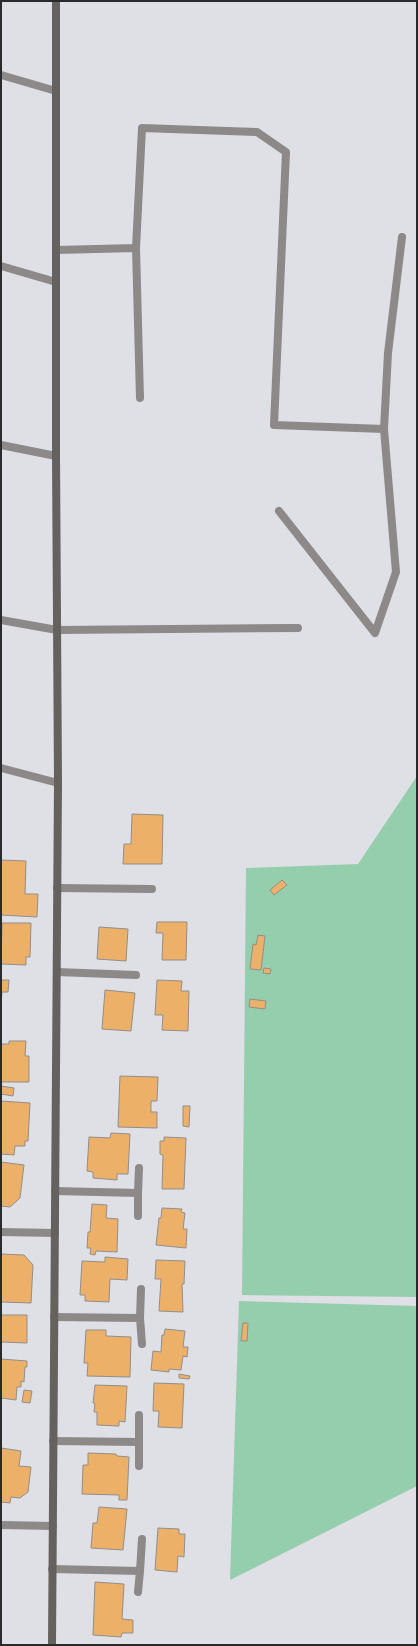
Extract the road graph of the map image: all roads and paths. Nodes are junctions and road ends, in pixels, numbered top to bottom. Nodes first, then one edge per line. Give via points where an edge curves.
1 (56, 1) edge
2 (1, 75) edge
3 (56, 91) junction
4 (402, 237) dead end
5 (136, 248) junction
6 (56, 250) junction
7 (1, 266) edge
8 (56, 282) junction
9 (140, 398) dead end
10 (384, 430) junction
11 (1, 445) edge
12 (56, 456) junction
13 (279, 511) dead end
14 (1, 620) edge
15 (298, 628) dead end
16 (57, 630) junction
17 (1, 768) edge
18 (58, 783) junction
19 (57, 888) junction
20 (152, 890) dead end
21 (57, 972) junction
22 (136, 975) dead end
23 (139, 1168) dead end
24 (55, 1192) junction
25 (138, 1193) junction
26 (138, 1216) dead end
27 (1, 1232) edge
28 (55, 1233) junction
29 (141, 1289) dead end
30 (54, 1317) junction
31 (140, 1318) junction
32 (142, 1344) dead end
33 (139, 1415) dead end
34 (53, 1441) junction
35 (139, 1442) junction
36 (139, 1466) dead end
37 (1, 1525) edge
38 (53, 1526) junction
39 (142, 1539) dead end
40 (52, 1569) junction
41 (140, 1571) junction
42 (138, 1592) dead end
43 (52, 1645) edge

1 - 3 street
2 - 3 street
3 - 6 street
4 - 10 street via 388,353
5 - 6 street
5 - 9 street
5 - 10 street via 142,128 257,132 286,152 274,425
6 - 8 street
7 - 8 street
8 - 12 street
10 - 13 street via 396,572 375,633
11 - 12 street
12 - 16 street
14 - 16 street
15 - 16 street
16 - 18 street
17 - 18 street
18 - 19 street
19 - 20 street
19 - 21 street
21 - 22 street
21 - 24 street
23 - 25 street
24 - 25 street
24 - 28 street
25 - 26 street
27 - 28 street
28 - 30 street
29 - 31 street
30 - 31 street
30 - 34 street
31 - 32 street
33 - 35 street
34 - 35 street
34 - 38 street
35 - 36 street
37 - 38 street
38 - 40 street
39 - 41 street
40 - 41 street
40 - 43 street
41 - 42 street

